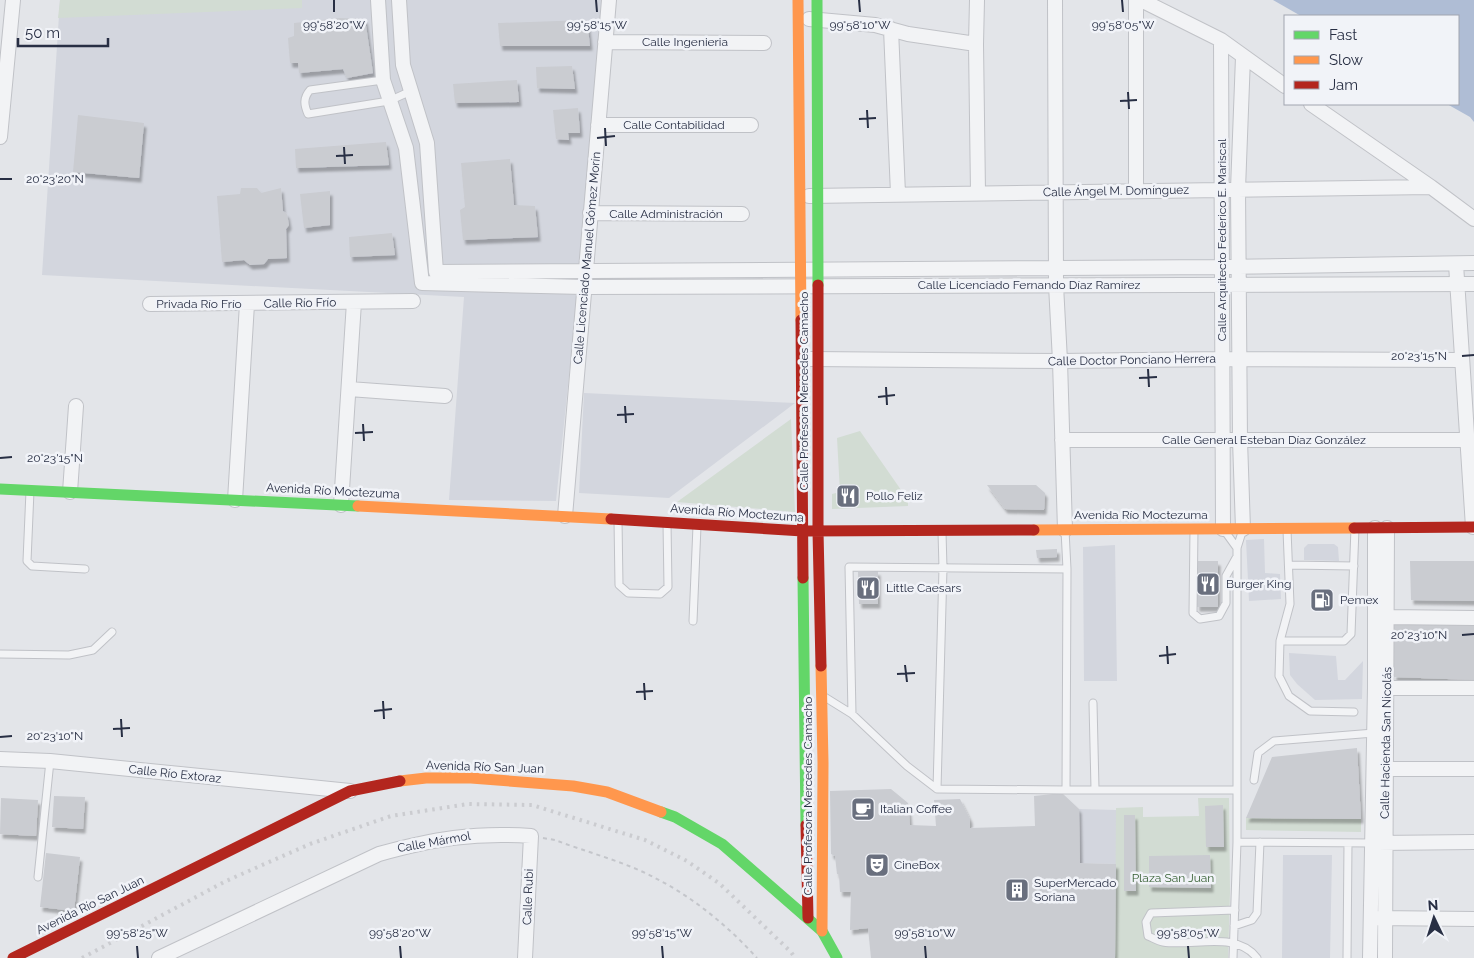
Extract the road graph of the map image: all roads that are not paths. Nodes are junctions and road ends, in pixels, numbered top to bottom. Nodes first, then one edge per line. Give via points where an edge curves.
1 (13, 0) edge
2 (378, 0) edge
3 (399, 0) edge
4 (609, 0) edge
5 (798, 0) edge
6 (817, 0) edge
7 (977, 0) edge
8 (1055, 0) edge
9 (1136, 0) edge
10 (1141, 0) edge
11 (798, 18) junction
12 (817, 20) junction
13 (891, 30) junction
14 (1221, 40) junction
15 (605, 42) junction
16 (764, 42) dead end
17 (976, 44) junction
18 (1243, 57) junction
19 (383, 80) junction
20 (1284, 85) edge
21 (411, 90) junction
22 (390, 102) junction
23 (1312, 105) edge
24 (598, 125) junction
25 (751, 125) dead end
26 (0, 137) edge
27 (1431, 187) junction
28 (1238, 189) junction
29 (1222, 190) junction
30 (1136, 191) junction
31 (1056, 192) junction
32 (978, 193) junction
33 (898, 194) junction
34 (800, 196) junction
35 (818, 196) junction
36 (590, 213) junction
37 (742, 214) dead end
38 (1474, 219) edge
39 (1474, 263) edge
40 (1456, 264) junction
41 (1238, 266) junction
42 (1222, 267) junction
43 (1056, 268) junction
44 (801, 270) junction
45 (818, 270) junction
46 (585, 272) junction
47 (1457, 283) junction
48 (1222, 284) junction
49 (1238, 284) junction
50 (1474, 284) edge
51 (1056, 285) junction
52 (801, 286) junction
53 (818, 286) junction
54 (584, 287) junction
55 (413, 301) dead end
56 (354, 302) junction
57 (150, 304) dead end
58 (247, 304) junction
59 (802, 359) junction
60 (818, 359) junction
61 (1223, 359) junction
62 (1239, 359) junction
63 (1462, 360) junction
64 (1060, 361) junction
65 (348, 389) junction
66 (445, 396) dead end
67 (76, 406) dead end
68 (1062, 440) junction
69 (1223, 440) junction
70 (1240, 440) junction
71 (1467, 440) junction
72 (0, 489) edge
73 (30, 490) junction
74 (70, 492) junction
75 (235, 500) junction
76 (341, 505) junction
77 (564, 516) junction
78 (618, 519) junction
79 (667, 523) junction
80 (697, 524) junction
81 (1473, 527) edge
82 (1355, 528) junction
83 (1381, 528) junction
84 (1194, 529) junction
85 (1223, 529) junction
86 (1243, 529) junction
87 (1287, 529) junction
88 (942, 530) junction
89 (1065, 530) junction
90 (803, 531) junction
91 (818, 531) junction
92 (1237, 548) junction
93 (1237, 557) junction
94 (1289, 565) junction
95 (1354, 566) junction
96 (943, 568) junction
97 (1067, 569) junction
98 (85, 570) dead end
99 (1387, 617) junction
100 (1474, 618) edge
101 (693, 621) dead end
102 (112, 632) dead end
103 (1280, 641) junction
104 (0, 654) edge
105 (1381, 688) junction
106 (1474, 688) edge
107 (821, 695) junction
108 (1093, 703) dead end
109 (1354, 712) dead end
110 (852, 714) junction
111 (1374, 733) junction
112 (0, 759) edge
113 (50, 761) junction
114 (823, 763) junction
115 (805, 764) junction
116 (1386, 769) junction
117 (1474, 769) edge
118 (1254, 780) dead end
119 (937, 789) junction
120 (1095, 789) junction
121 (1066, 790) junction
122 (1237, 790) junction
123 (350, 791) junction
124 (530, 836) joint
125 (1237, 842) junction
126 (1260, 842) junction
127 (1474, 842) edge
128 (1348, 843) junction
129 (1379, 843) junction
130 (38, 877) dead end
131 (1235, 910) junction
132 (808, 918) junction
133 (1377, 918) junction
134 (1474, 919) edge
135 (1234, 926) junction
136 (822, 931) junction
137 (1233, 942) junction
138 (13, 958) edge
139 (159, 958) edge
140 (525, 958) edge
141 (838, 958) edge
142 (1233, 958) edge
143 (1258, 958) edge
144 (1347, 958) edge
145 (1370, 958) edge
146 (1384, 958) edge

1 - 26 street
2 - 19 street
3 - 21 street via 403,65
4 - 15 street, Calle Licenciado Manuel Gómez Morín
5 - 11 street, Calle Profesora Mercedes Camacho
6 - 12 street, Calle Profesora Mercedes Camacho
7 - 17 street
8 - 31 street
9 - 30 street
10 - 14 street
11 - 12 street
11 - 34 street, Calle Profesora Mercedes Camacho
12 - 13 street via 875,25
12 - 35 street, Calle Profesora Mercedes Camacho
13 - 17 street
13 - 33 street
14 - 18 street
14 - 29 street, Calle Arquitecto Federico E. Mariscal
15 - 16 street, Calle Ingenieria
15 - 24 street, Calle Licenciado Manuel Gómez Morín
17 - 32 street
18 - 20 street
18 - 28 street, Calle Arquitecto Federico E. Mariscal
19 - 22 street
19 - 22 lane via 310,90 305,96 305,106 308,114
21 - 22 lane
21 - 46 street, Calle Licenciado Fernando Díaz Ramírez via 427,143 436,272
22 - 54 street, Calle Licenciado Fernando Díaz Ramírez via 406,148 422,283
23 - 27 street
24 - 25 street, Calle Contabilidad
24 - 36 street, Calle Licenciado Manuel Gómez Morín
27 - 28 street, Calle Ángel M. Domínguez
27 - 38 street
28 - 29 street, Calle Ángel M. Domínguez
28 - 41 street, Calle Arquitecto Federico E. Mariscal
29 - 30 street, Calle Ángel M. Domínguez
29 - 42 street, Calle Arquitecto Federico E. Mariscal
30 - 31 street, Calle Ángel M. Domínguez
31 - 32 street, Calle Ángel M. Domínguez
31 - 43 street
32 - 33 street, Calle Ángel M. Domínguez
33 - 35 street, Calle Ángel M. Domínguez
34 - 35 street, Calle Ángel M. Domínguez
34 - 44 street, Calle Profesora Mercedes Camacho
35 - 45 street, Calle Profesora Mercedes Camacho
36 - 37 street, Calle Administración
36 - 46 street, Calle Licenciado Manuel Gómez Morín
39 - 40 street, Calle Licenciado Fernando Díaz Ramírez
40 - 41 street, Calle Licenciado Fernando Díaz Ramírez
40 - 47 street
41 - 42 street, Calle Licenciado Fernando Díaz Ramírez
41 - 49 street, Calle Arquitecto Federico E. Mariscal
42 - 43 street, Calle Licenciado Fernando Díaz Ramírez
42 - 48 street, Calle Arquitecto Federico E. Mariscal
43 - 45 street, Calle Licenciado Fernando Díaz Ramírez
43 - 51 street
44 - 45 street, Calle Licenciado Fernando Díaz Ramírez
44 - 46 street, Calle Licenciado Fernando Díaz Ramírez
44 - 52 street, Calle Profesora Mercedes Camacho
45 - 53 street, Calle Profesora Mercedes Camacho
46 - 54 street, Calle Licenciado Manuel Gómez Morín
47 - 49 street, Calle Licenciado Fernando Díaz Ramírez
47 - 50 street, Calle Licenciado Fernando Díaz Ramírez
47 - 63 street
48 - 49 street, Calle Licenciado Fernando Díaz Ramírez
48 - 51 street, Calle Licenciado Fernando Díaz Ramírez
48 - 61 street, Calle Arquitecto Federico E. Mariscal
49 - 62 street, Calle Arquitecto Federico E. Mariscal
51 - 53 street, Calle Licenciado Fernando Díaz Ramírez
51 - 64 street
52 - 53 street, Calle Licenciado Fernando Díaz Ramírez
52 - 54 street, Calle Licenciado Fernando Díaz Ramírez
52 - 59 street, Calle Profesora Mercedes Camacho
53 - 60 street, Calle Profesora Mercedes Camacho
54 - 77 street, Calle Licenciado Manuel Gómez Morín
55 - 56 street, Calle Río Frío
56 - 58 street, Calle Río Frío
56 - 65 street
57 - 58 street, Privada Río Frío
58 - 75 street
59 - 60 street, Calle Doctor Ponciano Herrera
59 - 90 street, Calle Profesora Mercedes Camacho
60 - 64 street, Calle Doctor Ponciano Herrera
60 - 91 street, Calle Profesora Mercedes Camacho
61 - 62 street, Calle Doctor Ponciano Herrera
61 - 64 street, Calle Doctor Ponciano Herrera
61 - 69 street, Calle Arquitecto Federico E. Mariscal
62 - 63 street, Calle Doctor Ponciano Herrera
62 - 70 street, Calle Arquitecto Federico E. Mariscal
63 - 71 street
64 - 68 street
65 - 66 street
65 - 76 street
67 - 74 street
68 - 69 street, Calle General Esteban Díaz González
68 - 89 street
69 - 70 street, Calle General Esteban Díaz González
69 - 85 street, Calle Arquitecto Federico E. Mariscal
70 - 71 street, Calle General Esteban Díaz González
70 - 86 street, Calle Arquitecto Federico E. Mariscal
71 - 81 street
72 - 73 street, Avenida Río Moctezuma
73 - 74 street, Avenida Río Moctezuma
73 - 98 lane via 27,561 32,566
74 - 75 street, Avenida Río Moctezuma
75 - 76 street, Avenida Río Moctezuma
76 - 77 street, Avenida Río Moctezuma
77 - 78 street, Avenida Río Moctezuma
78 - 79 street, Avenida Río Moctezuma
78 - 79 lane via 619,585 628,593 660,594 668,588
79 - 80 street, Avenida Río Moctezuma
80 - 90 street, Avenida Río Moctezuma
80 - 101 lane
81 - 83 street, Avenida Río Moctezuma
82 - 83 street, Avenida Río Moctezuma
82 - 87 street, Avenida Río Moctezuma
82 - 95 lane
83 - 99 street, Calle Hacienda San Nicolás
83 - 105 street, Calle Hacienda San Nicolás
84 - 85 street, Avenida Río Moctezuma
84 - 89 street, Avenida Río Moctezuma
84 - 93 lane via 1193,613 1200,618 1219,616 1226,603 1226,576
85 - 86 street, Avenida Río Moctezuma
85 - 92 lane
86 - 87 street, Avenida Río Moctezuma
86 - 92 lane
87 - 94 lane
88 - 89 street, Avenida Río Moctezuma
88 - 91 street, Avenida Río Moctezuma
88 - 96 lane
89 - 97 lane
90 - 91 street, Avenida Río Moctezuma
90 - 115 street, Calle Profesora Mercedes Camacho
91 - 107 street, Calle Profesora Mercedes Camacho
92 - 93 lane
93 - 122 lane
94 - 95 lane
94 - 103 lane via 1290,604
95 - 103 lane via 1351,634 1344,640
96 - 97 lane
96 - 110 lane via 849,567
96 - 119 lane
97 - 121 lane
99 - 100 street
99 - 105 street, Calle Hacienda San Nicolás
102 - 104 lane via 94,650 69,656
103 - 109 lane via 1279,676 1289,696 1310,712
105 - 106 street
105 - 111 street, Calle Hacienda San Nicolás
105 - 116 street, Calle Hacienda San Nicolás
107 - 110 lane
107 - 114 street, Calle Profesora Mercedes Camacho
108 - 120 lane
110 - 119 lane via 907,766
111 - 118 lane via 1274,741 1258,753
111 - 129 street, Calle Hacienda San Nicolás
112 - 113 street, Calle Río Extoraz
113 - 123 street, Calle Río Extoraz
113 - 130 lane
114 - 115 street
114 - 136 street, Calle Profesora Mercedes Camacho
115 - 132 street, Calle Profesora Mercedes Camacho
116 - 117 street
116 - 129 street, Calle Hacienda San Nicolás
119 - 121 lane
120 - 121 lane
120 - 122 lane
122 - 125 lane
123 - 132 street, Avenida Río San Juan via 426,778 471,778 536,782 606,792 675,818 722,844
123 - 138 street, Avenida Río San Juan
124 - 139 street, Calle Mármol via 464,835 378,854
124 - 140 street, Calle Rubi
125 - 126 lane
125 - 131 lane
126 - 128 lane
126 - 135 lane via 1257,913 1252,920
127 - 129 street
128 - 129 lane
128 - 144 lane
129 - 133 street, Calle Hacienda San Nicolás
131 - 135 lane
131 - 137 lane via 1151,913 1146,922 1148,936 1162,942
132 - 136 street, Avenida Río San Juan
133 - 134 street
133 - 145 street, Calle Hacienda San Nicolás
133 - 146 street, Calle Hacienda San Nicolás
135 - 137 lane
136 - 141 street
137 - 142 lane
137 - 143 lane via 1252,951

